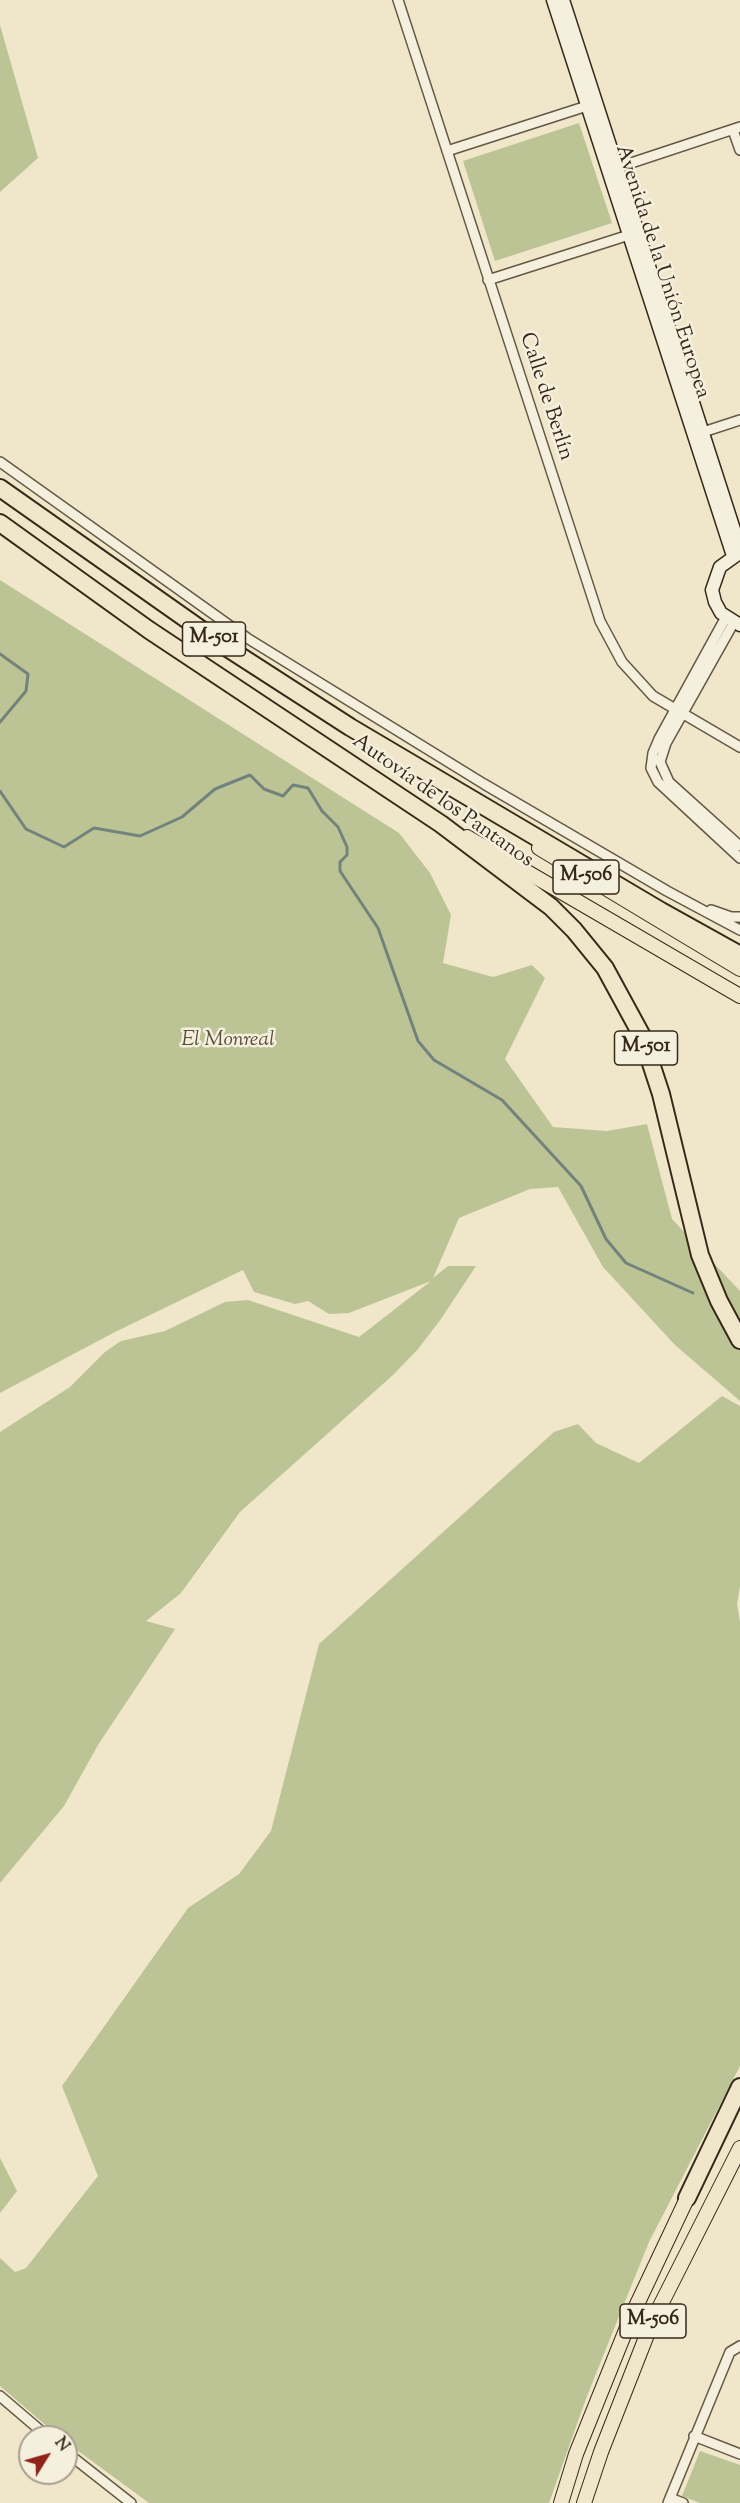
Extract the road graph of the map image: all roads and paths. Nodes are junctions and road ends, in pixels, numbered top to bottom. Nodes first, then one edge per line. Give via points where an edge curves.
1 (398, 0) edge
2 (553, 0) edge
3 (563, 0) edge
4 (587, 106) junction
5 (737, 128) edge
6 (740, 150) edge
7 (447, 151) junction
8 (612, 169) junction
9 (629, 235) junction
10 (488, 280) junction
11 (740, 420) edge
12 (698, 433) junction
13 (0, 462) edge
14 (0, 488) edge
15 (0, 523) edge
16 (738, 552) edge
17 (733, 621) edge
18 (679, 713) junction
19 (740, 747) edge
20 (435, 779) junction
21 (441, 824) junction
22 (740, 846) edge
23 (740, 858) edge
24 (667, 891) junction
25 (740, 917) edge
26 (740, 930) edge
27 (740, 955) edge
28 (740, 969) edge
29 (740, 996) edge
30 (740, 1340) edge
31 (740, 2087) edge
32 (740, 2101) edge
33 (740, 2148) edge
34 (687, 2198) junction
35 (740, 2346) edge
36 (0, 2396) edge
37 (34, 2425) edge
38 (694, 2436) junction
39 (740, 2454) edge
40 (78, 2462) edge
41 (669, 2501) edge
42 (130, 2503) edge
43 (561, 2503) edge
44 (584, 2503) edge
45 (683, 2503) edge

1 - 7 street, Calle de Berlín
2 - 4 street, Avenida de la Unión Europea
3 - 8 street, Avenida de la Unión Europea
4 - 7 street
4 - 8 street, Avenida de la Unión Europea
5 - 6 street
5 - 8 street
7 - 10 street, Calle de Berlín
8 - 9 street, Avenida de la Unión Europea
8 - 12 street, Avenida de la Unión Europea
9 - 10 street
9 - 12 street, Avenida de la Unión Europea
10 - 18 street, Calle de Berlín via 600,621 632,674 653,696
11 - 12 street
12 - 16 street, Avenida de la Unión Europea
13 - 24 street via 247,638
14 - 20 highway, Autovía de los Pantanos / M-501 via 226,647
15 - 21 highway, Autovía de los Pantanos / M-501 via 159,636
16 - 17 street via 720,567 712,590 715,602
17 - 18 street
18 - 19 street, Calle de Berlín
18 - 22 street via 662,751 661,770 669,782
18 - 23 street via 653,753 653,775
20 - 27 highway, Autovía de los Pantanos / M-501
20 - 28 main road, M-506 via 501,825
21 - 29 main road, M-506
21 - 30 highway, Autovía de los Pantanos / M-501 via 551,907 604,968 629,1009 662,1094 700,1255
24 - 25 street via 715,912
24 - 26 street
31 - 34 highway
32 - 34 main road, M-506
33 - 44 main road, M-506 via 652,2322
34 - 43 main road, M-506 via 632,2315 576,2454
35 - 38 street via 730,2352
36 - 37 street
38 - 39 street
38 - 41 street
40 - 42 street
41 - 45 street

